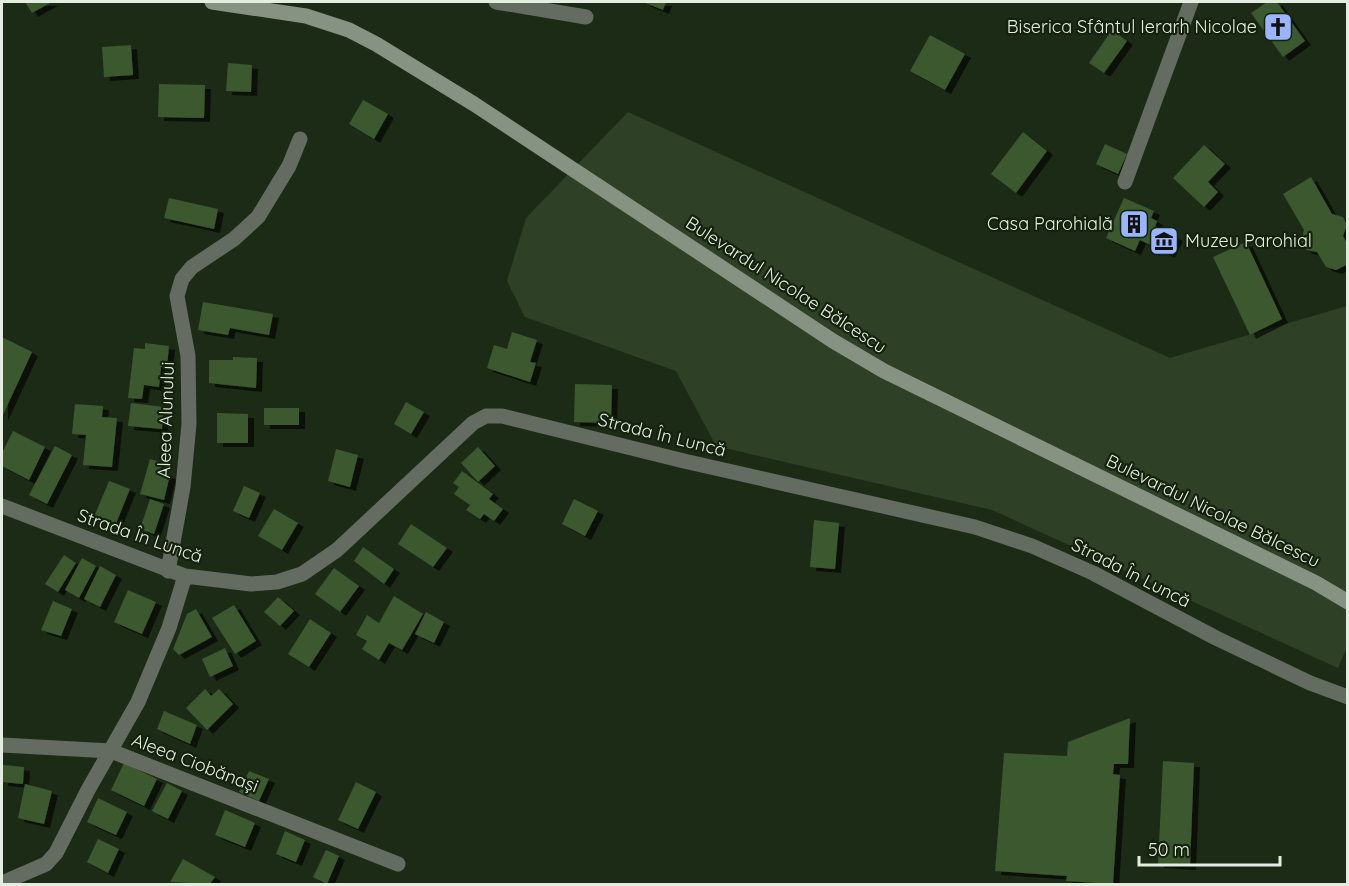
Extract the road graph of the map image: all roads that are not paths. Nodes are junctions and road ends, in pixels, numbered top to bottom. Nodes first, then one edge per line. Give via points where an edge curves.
1 (212, 2) edge
2 (496, 2) edge
3 (1191, 2) edge
4 (586, 17) dead end
5 (300, 139) dead end
6 (1125, 182) dead end
7 (2, 506) edge
8 (168, 571) junction
9 (185, 576) junction
10 (1347, 602) edge
11 (1347, 697) edge
12 (2, 745) edge
13 (111, 751) junction
14 (398, 864) dead end
15 (2, 883) edge

1 - 10 street, Bulevardul Nicolae Bălcescu via 306,15 367,39 474,104 884,371 1316,583
2 - 4 street
3 - 6 street
5 - 8 street, Aleea Alunului via 258,218 192,267 179,288 178,313 188,356 189,423 183,487
7 - 8 street, Strada În Luncă
8 - 9 street, Strada În Luncă
9 - 11 street, Strada În Luncă via 251,584 277,582 302,574 337,550 473,423 486,416 502,416 975,527 1032,546 1093,573 1237,648
9 - 13 street via 169,628 138,702
12 - 13 street
13 - 14 street, Aleea Ciobănași
13 - 15 street, Aleea Ciobănași via 56,853 46,864

